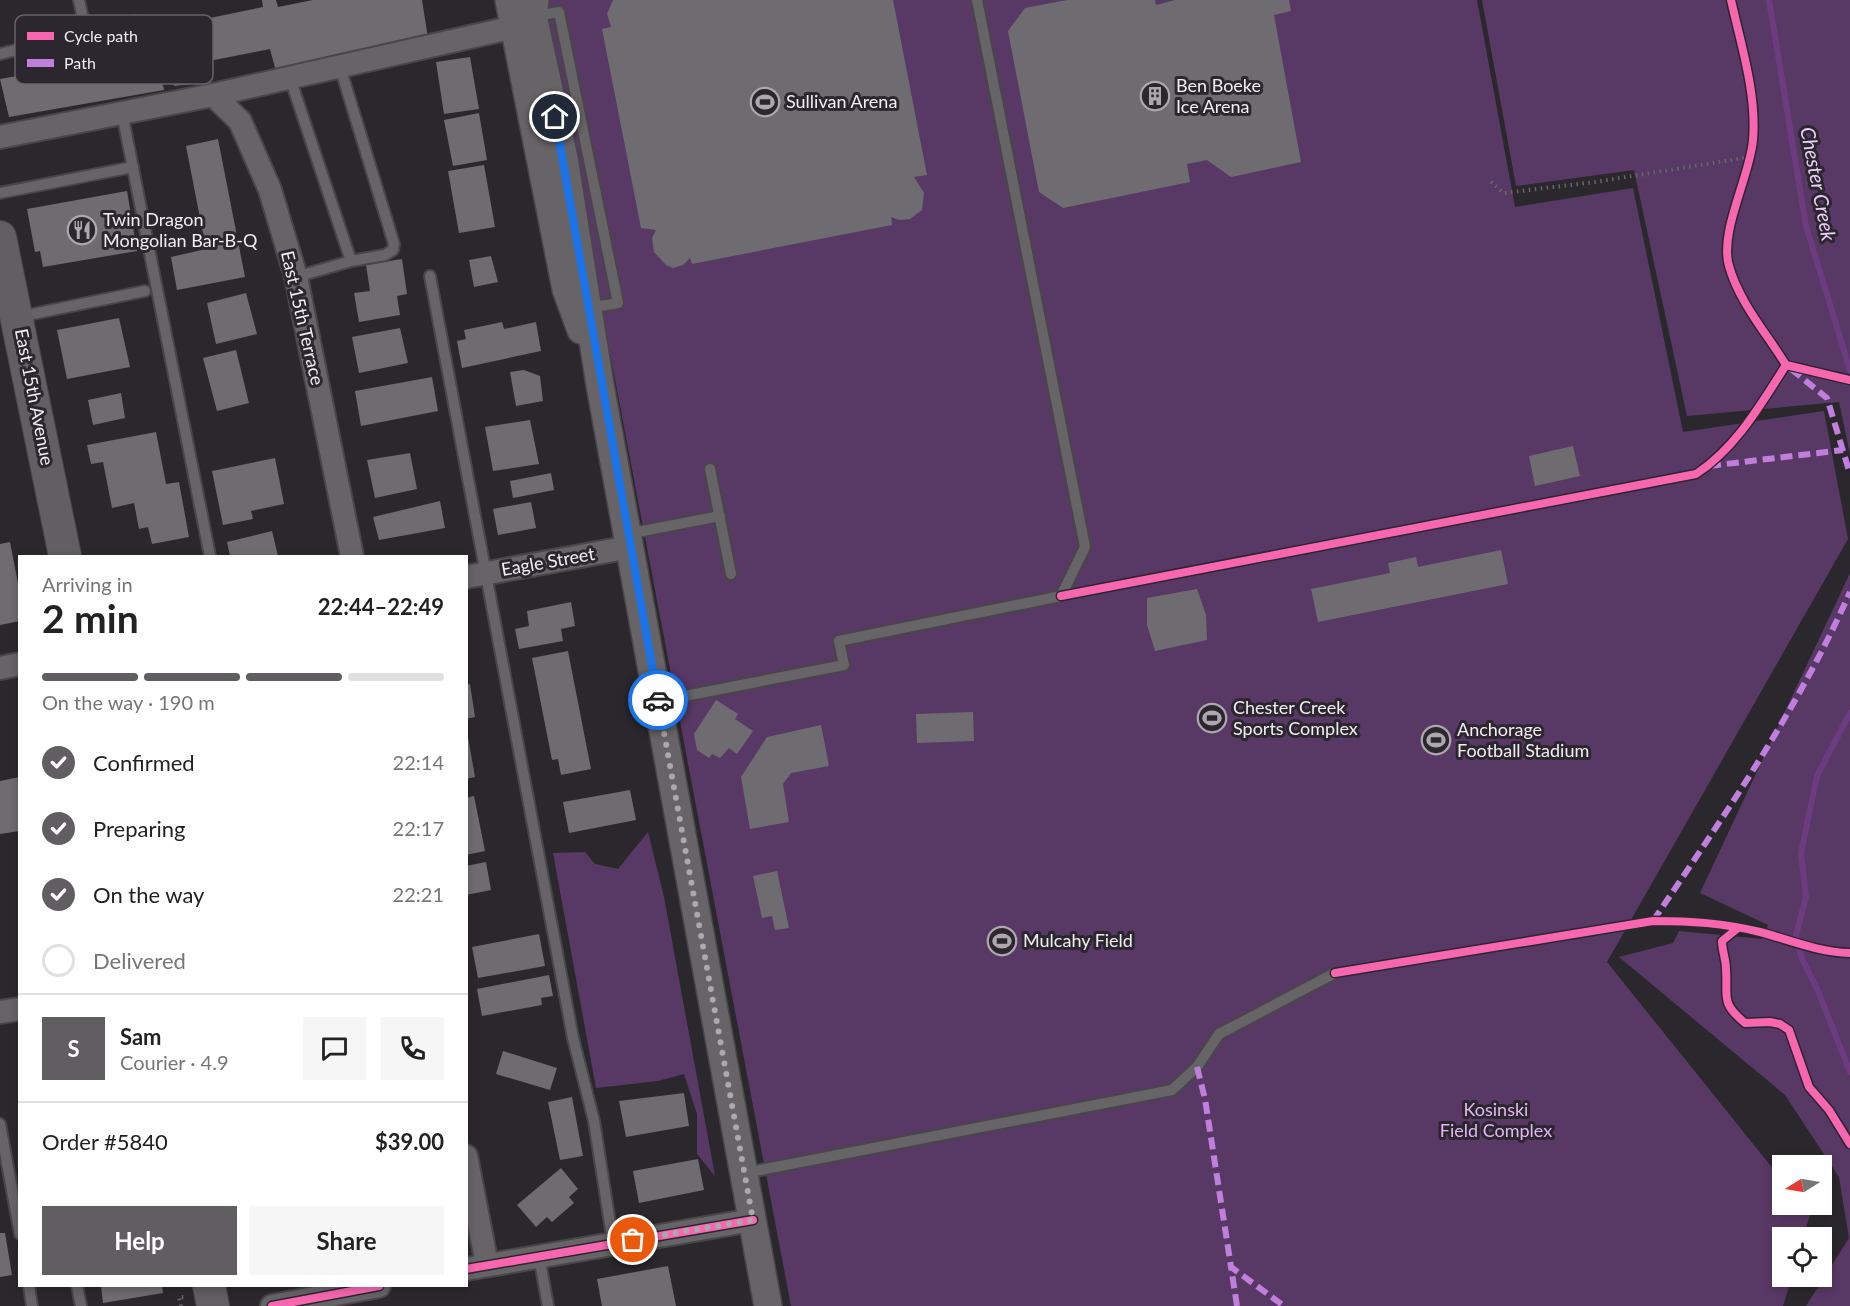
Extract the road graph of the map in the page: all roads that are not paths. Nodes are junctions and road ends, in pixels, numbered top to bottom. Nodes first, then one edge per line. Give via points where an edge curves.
1 (80, 0) edge
2 (509, 0) edge
3 (977, 0) edge
4 (528, 14) edge
5 (83, 15) edge
6 (15, 50) edge
7 (0, 54) edge
8 (340, 66) junction
9 (290, 78) junction
10 (213, 95) junction
11 (122, 113) junction
12 (0, 137) edge
13 (133, 167) junction
14 (0, 193) edge
15 (0, 237) edge
16 (351, 261) junction
17 (296, 276) junction
18 (430, 276) dead end
19 (145, 291) dead end
20 (9, 319) edge
21 (600, 385) junction
22 (710, 469) dead end
23 (720, 516) junction
24 (628, 541) junction
25 (65, 555) edge
26 (210, 555) edge
27 (352, 555) edge
28 (731, 574) dead end
29 (476, 575) edge
30 (18, 664) edge
31 (0, 668) edge
32 (658, 702) junction
33 (1335, 973) dead end
34 (18, 1009) edge
35 (0, 1012) edge
36 (0, 1124) edge
37 (745, 1173) junction
38 (468, 1176) edge
39 (753, 1220) junction
40 (18, 1222) edge
41 (613, 1243) junction
42 (539, 1256) junction
43 (477, 1267) edge
44 (29, 1287) edge
45 (77, 1287) edge
46 (209, 1287) edge
47 (374, 1287) edge
48 (32, 1306) edge
49 (81, 1306) edge
50 (213, 1306) edge
51 (272, 1306) edge
52 (549, 1306) edge
53 (768, 1306) edge

1 - 5 lane
2 - 4 street
3 - 32 lane via 1085,547 1061,596 839,641 844,665
4 - 8 street
4 - 21 street via 564,158
4 - 21 street via 566,289
6 - 7 lane
8 - 9 street
8 - 16 lane via 394,244 393,250 385,255
9 - 10 street
9 - 16 lane
10 - 11 street
10 - 17 street, East 15th Terrace via 240,121 270,190
11 - 12 street
11 - 13 lane
13 - 14 lane
13 - 26 lane
15 - 20 main road, East 15th Avenue
16 - 17 lane
17 - 27 street, East 15th Terrace
18 - 29 lane
19 - 20 lane
20 - 25 main road, East 15th Avenue
21 - 24 street
22 - 23 lane
23 - 24 lane
23 - 28 lane
24 - 29 street, Eagle Street
24 - 32 street
29 - 41 lane via 594,1121
30 - 31 street
32 - 37 street
33 - 37 lane via 1219,1034 1197,1067 1172,1090
34 - 35 street
36 - 40 lane
37 - 39 street
38 - 43 street
39 - 41 street
39 - 53 street
41 - 42 street
42 - 43 street
42 - 52 lane
44 - 48 lane
45 - 49 lane
46 - 50 main road
47 - 51 street

